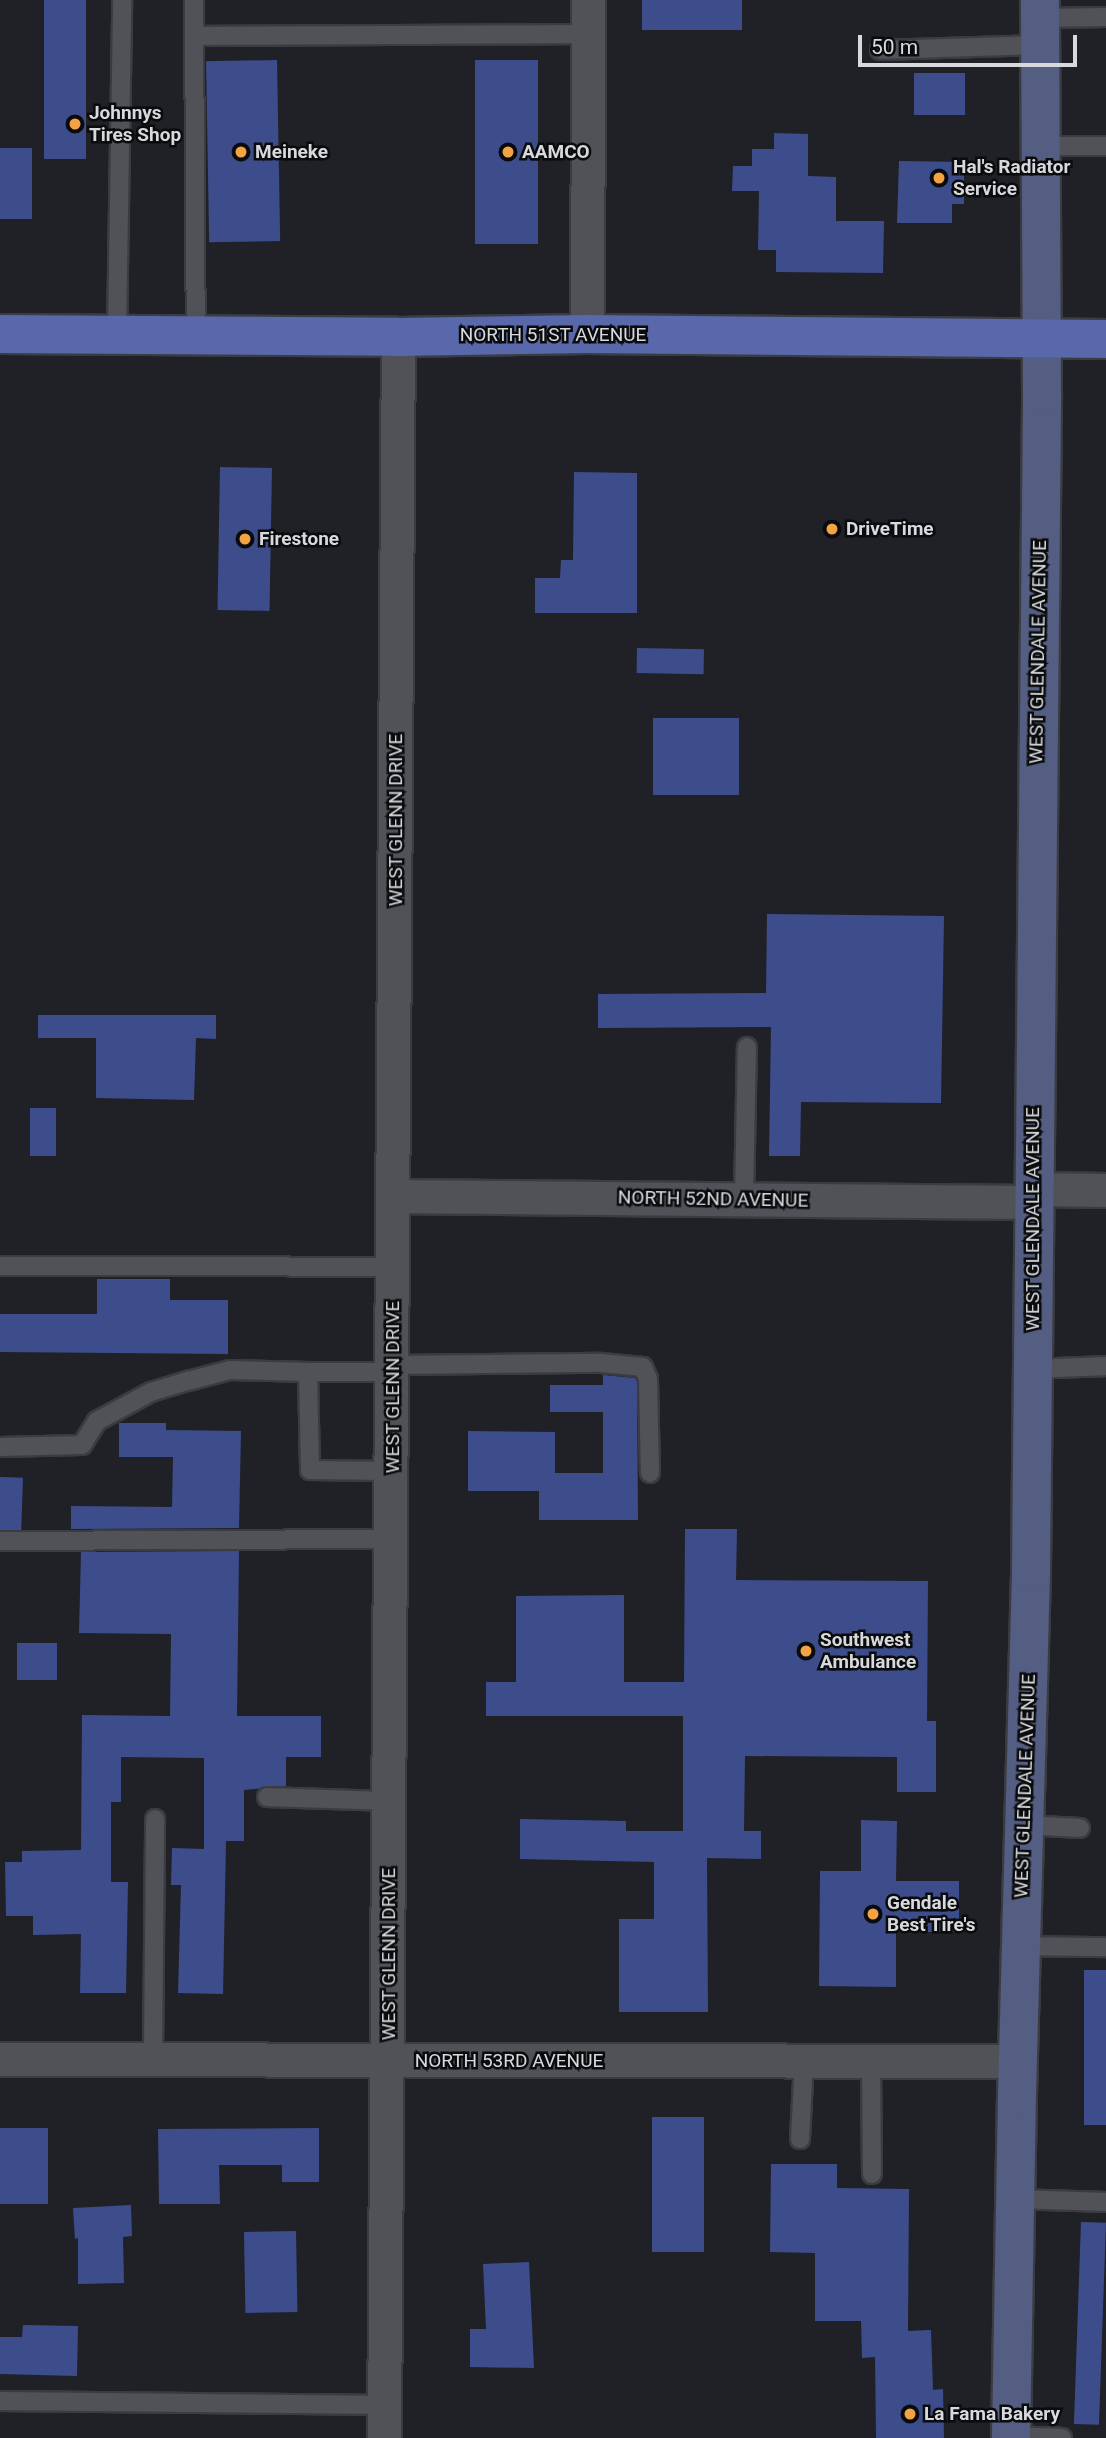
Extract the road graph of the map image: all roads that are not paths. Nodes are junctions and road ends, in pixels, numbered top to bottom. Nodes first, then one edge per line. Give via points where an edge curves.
1 (122, 0) edge
2 (194, 0) edge
3 (588, 0) edge
4 (1106, 17) edge
5 (1040, 21) edge
6 (588, 34) junction
7 (194, 36) junction
8 (880, 50) dead end
9 (1041, 146) junction
10 (1106, 146) edge
11 (0, 334) edge
12 (117, 334) junction
13 (196, 334) junction
14 (587, 334) junction
15 (398, 337) junction
16 (1041, 338) junction
17 (1106, 339) edge
18 (747, 1047) dead end
19 (1106, 1190) edge
20 (394, 1196) junction
21 (1032, 1196) junction
22 (744, 1199) junction
23 (0, 1266) edge
24 (394, 1267) junction
25 (1106, 1366) edge
26 (393, 1369) junction
27 (1032, 1369) junction
28 (308, 1372) junction
29 (0, 1447) edge
30 (392, 1471) junction
31 (650, 1473) dead end
32 (392, 1539) junction
33 (0, 1541) edge
34 (267, 1797) dead end
35 (390, 1801) junction
36 (155, 1819) dead end
37 (1023, 1825) junction
38 (1080, 1828) dead end
39 (1020, 1947) junction
40 (1106, 1947) edge
41 (0, 2059) edge
42 (153, 2060) junction
43 (388, 2061) junction
44 (804, 2061) junction
45 (871, 2061) junction
46 (1017, 2061) junction
47 (800, 2139) dead end
48 (872, 2174) dead end
49 (1015, 2199) junction
50 (1106, 2202) edge
51 (0, 2401) edge
52 (384, 2405) junction
53 (1011, 2437) edge
54 (384, 2438) edge
55 (1062, 2438) edge

1 - 12 lane
2 - 7 lane
3 - 6 street
4 - 5 lane
5 - 8 lane
5 - 9 main road, WEST GLENDALE AVENUE
6 - 7 lane
6 - 14 street
7 - 13 lane
9 - 10 lane
9 - 16 main road, WEST GLENDALE AVENUE
11 - 12 main road, NORTH 51ST AVENUE
12 - 13 main road, NORTH 51ST AVENUE
13 - 15 main road, NORTH 51ST AVENUE
14 - 15 main road, NORTH 51ST AVENUE
14 - 16 main road, NORTH 51ST AVENUE
15 - 20 street, WEST GLENN DRIVE
16 - 17 main road, NORTH 51ST AVENUE
16 - 21 main road, WEST GLENDALE AVENUE
18 - 22 lane
19 - 21 street, NORTH 52ND AVENUE
20 - 22 street, NORTH 52ND AVENUE
20 - 24 street, WEST GLENN DRIVE
21 - 22 street, NORTH 52ND AVENUE
21 - 27 main road, WEST GLENDALE AVENUE
23 - 24 lane
24 - 26 street, WEST GLENN DRIVE
25 - 27 lane
26 - 28 lane
26 - 30 street, WEST GLENN DRIVE
26 - 31 lane via 601,1363 643,1367 648,1379
27 - 37 main road, WEST GLENDALE AVENUE
28 - 29 lane via 230,1370 151,1392 124,1405 97,1421 82,1445
28 - 30 lane via 310,1470
30 - 32 street, WEST GLENN DRIVE
32 - 33 lane
32 - 35 street, WEST GLENN DRIVE
34 - 35 lane
35 - 43 street, WEST GLENN DRIVE
36 - 42 lane
37 - 38 lane
37 - 39 main road, WEST GLENDALE AVENUE
39 - 40 lane
39 - 46 main road, WEST GLENDALE AVENUE
41 - 42 street, NORTH 53RD AVENUE
42 - 43 street, NORTH 53RD AVENUE
43 - 44 street, NORTH 53RD AVENUE
43 - 52 street, WEST GLENN DRIVE
44 - 45 street, NORTH 53RD AVENUE
44 - 47 lane
45 - 46 street, NORTH 53RD AVENUE
45 - 48 lane
46 - 49 main road, WEST GLENDALE AVENUE
49 - 50 lane
49 - 53 main road, WEST GLENDALE AVENUE
51 - 52 lane
52 - 54 street, WEST GLENN DRIVE
53 - 55 lane

